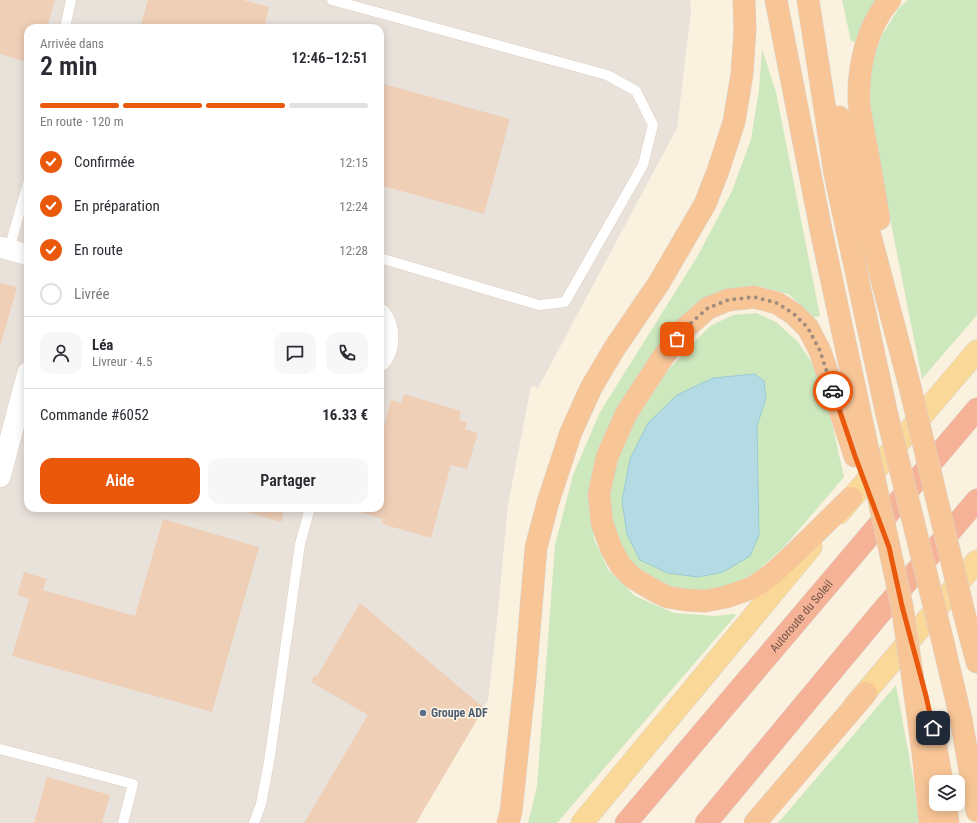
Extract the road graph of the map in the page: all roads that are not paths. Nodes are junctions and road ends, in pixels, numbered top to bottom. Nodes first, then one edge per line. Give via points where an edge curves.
1 (71, 0) edge
2 (332, 0) edge
3 (744, 0) edge
4 (776, 0) edge
5 (809, 0) edge
6 (890, 0) edge
7 (66, 24) edge
8 (24, 200) edge
9 (12, 250) edge
10 (384, 259) edge
11 (384, 321) edge
12 (977, 351) edge
13 (384, 355) edge
14 (24, 387) edge
15 (910, 387) junction
16 (977, 409) edge
17 (860, 448) junction
18 (0, 477) edge
19 (851, 498) junction
20 (977, 500) edge
21 (309, 512) edge
22 (977, 561) edge
23 (977, 662) edge
24 (915, 670) junction
25 (866, 693) junction
26 (0, 749) edge
27 (941, 775) edge
28 (947, 811) edge
29 (977, 811) edge
30 (122, 823) edge
31 (254, 823) edge
32 (508, 823) edge
33 (582, 823) edge
34 (626, 823) edge
35 (706, 823) edge
36 (748, 823) edge
37 (755, 823) edge
38 (930, 823) edge
39 (948, 823) edge

1 - 7 lane
2 - 10 lane via 607,75 636,91 653,125 643,165 565,302 539,305
3 - 32 highway via 742,74 734,122 718,171 705,204 659,283 591,388 571,432 548,502 536,548 525,680
4 - 17 highway
5 - 15 highway
5 - 29 highway, bridge via 835,174 887,415 961,719
6 - 15 highway via 876,20 866,46 860,75 859,101
8 - 9 lane
11 - 13 street via 388,344
12 - 19 main road
14 - 18 street
15 - 23 highway, bridge
16 - 34 highway, Autoroute du Soleil
17 - 19 highway via 808,328 794,314 777,303 754,297 728,300 708,308 683,330 663,357 626,414 607,457 599,494 602,523 621,566 633,578 668,597 705,601 752,588 771,575
17 - 24 highway, bridge via 889,547
19 - 33 main road
20 - 35 highway
21 - 31 lane via 300,544 269,762 261,804
22 - 25 main road
24 - 27 highway via 926,696
24 - 38 highway
25 - 36 main road
25 - 37 highway
26 - 30 lane via 133,784
28 - 39 highway

